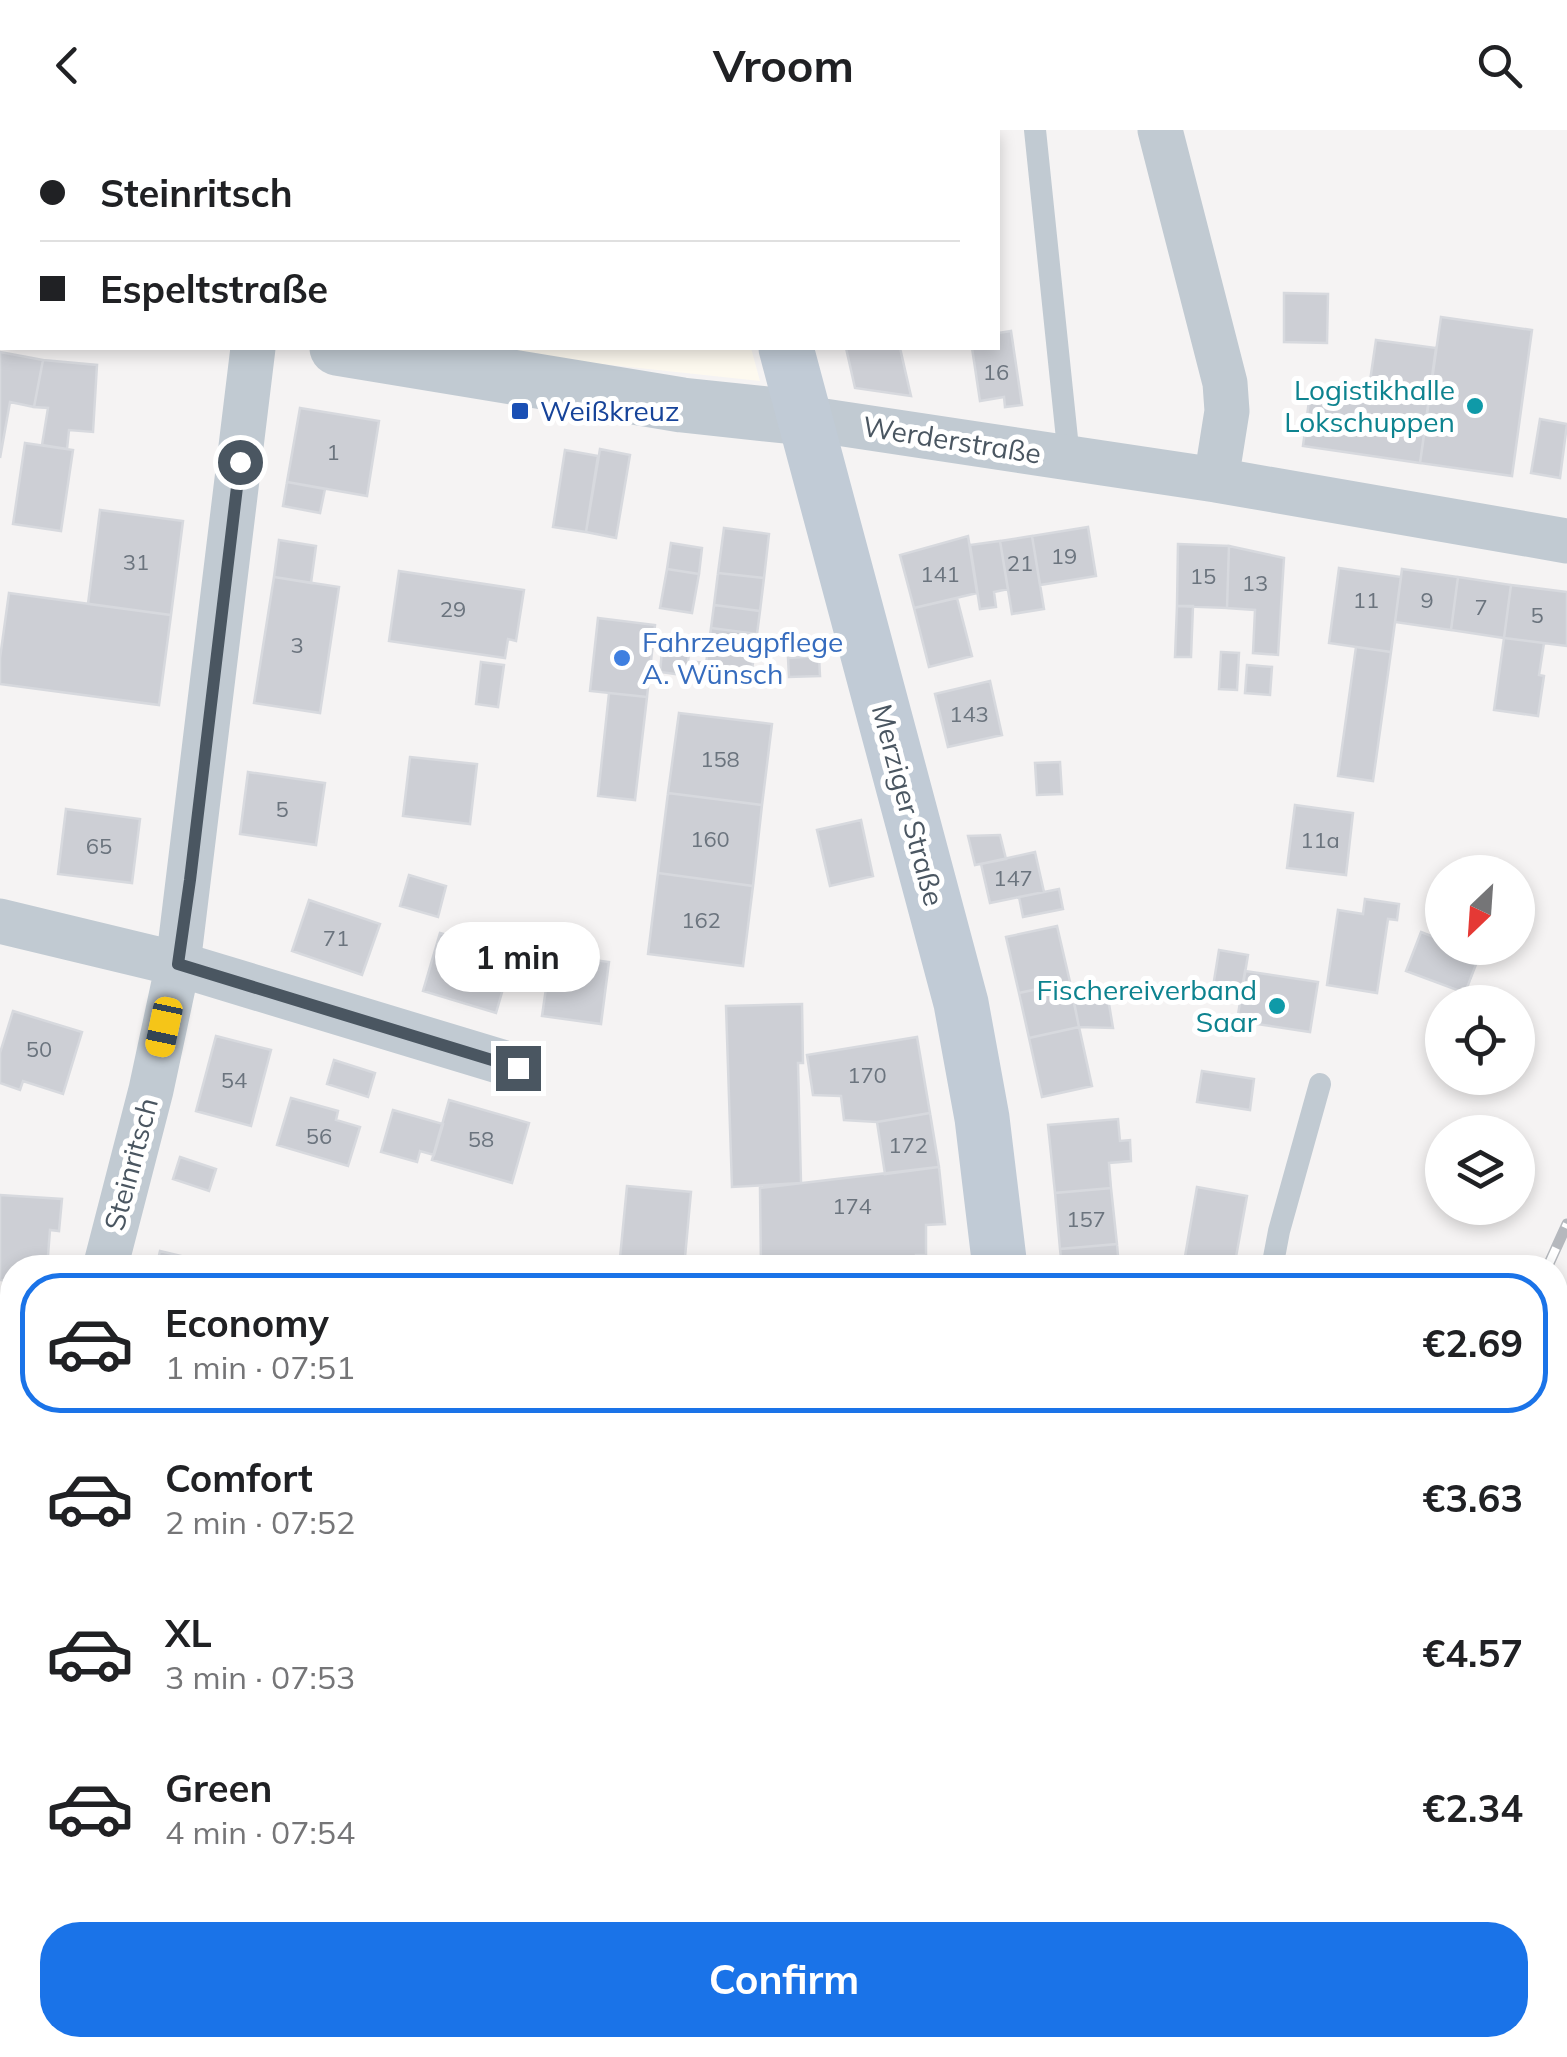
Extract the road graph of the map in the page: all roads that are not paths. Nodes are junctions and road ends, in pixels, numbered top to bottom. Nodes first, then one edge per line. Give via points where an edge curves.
1 (1035, 130) edge
2 (1160, 130) edge
3 (253, 350) edge
4 (349, 350) edge
5 (787, 350) edge
6 (804, 418) junction
7 (1068, 458) junction
8 (1216, 480) junction
9 (1567, 541) edge
10 (0, 921) edge
11 (178, 964) junction
12 (518, 1068) dead end
13 (1320, 1084) dead end
14 (107, 1255) edge
15 (998, 1255) edge
16 (1275, 1255) edge

1 - 7 lane
2 - 8 street via 1225,383
3 - 11 street, Steinritsch
4 - 6 street, Werderstraße via 682,405
5 - 6 main road, Merziger Straße
6 - 7 street, Werderstraße
6 - 15 main road, Merziger Straße via 960,1003
7 - 8 street, Werderstraße
8 - 9 street, Werderstraße
10 - 11 street
11 - 12 street
11 - 14 street, Steinritsch
13 - 16 lane

